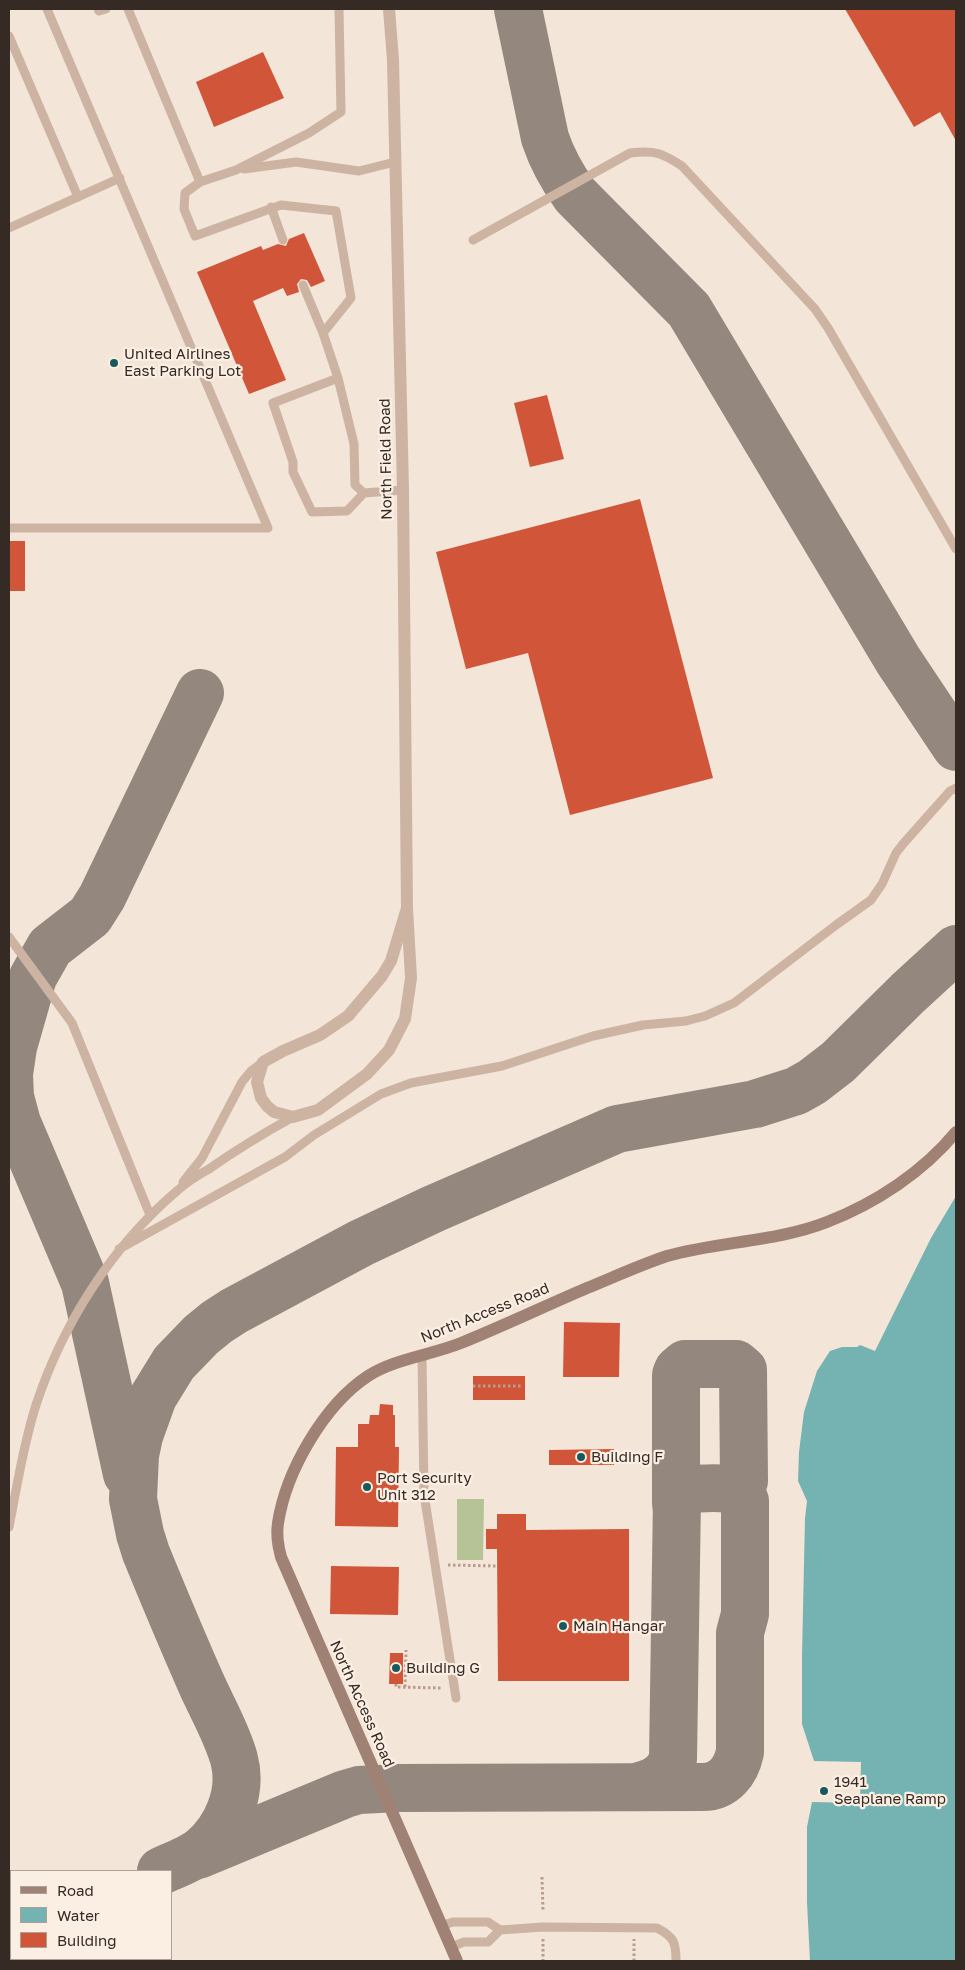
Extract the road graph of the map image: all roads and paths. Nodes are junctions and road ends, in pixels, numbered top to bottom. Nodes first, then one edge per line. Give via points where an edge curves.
1 (47, 9) edge
2 (98, 9) edge
3 (106, 9) edge
4 (128, 9) edge
5 (339, 9) edge
6 (389, 9) edge
7 (9, 36) edge
8 (395, 162) junction
9 (236, 170) junction
10 (120, 178) junction
11 (200, 182) junction
12 (78, 197) junction
13 (271, 207) junction
14 (9, 228) edge
15 (283, 240) dead end
16 (473, 240) dead end
17 (303, 286) dead end
18 (322, 333) junction
19 (338, 378) junction
20 (403, 490) junction
21 (364, 493) junction
22 (9, 528) edge
23 (956, 549) edge
24 (956, 788) edge
25 (406, 908) junction
26 (9, 937) edge
27 (263, 1062) junction
28 (293, 1117) junction
29 (956, 1132) edge
30 (179, 1189) junction
31 (150, 1215) junction
32 (119, 1250) junction
33 (422, 1357) junction
34 (473, 1386) dead end
35 (522, 1386) dead end
36 (9, 1527) edge
37 (435, 1565) junction
38 (497, 1566) dead end
39 (406, 1650) dead end
40 (396, 1684) dead end
41 (405, 1687) junction
42 (454, 1688) junction
43 (456, 1698) dead end
44 (542, 1877) dead end
45 (543, 1910) dead end
46 (441, 1926) junction
47 (500, 1930) junction
48 (634, 1937) dead end
49 (543, 1938) dead end
50 (450, 1947) junction
51 (457, 1961) edge
52 (544, 1961) edge
53 (634, 1961) edge
54 (676, 1961) edge

1 - 10 lane
2 - 3 lane
4 - 11 lane
5 - 9 lane via 341,112 309,133
6 - 8 street, North Field Road
7 - 12 lane
8 - 9 lane via 359,171 296,162
8 - 20 street, North Field Road
9 - 11 lane
10 - 12 lane
10 - 22 lane via 268,528
11 - 13 lane via 186,193 184,209 195,236
12 - 14 lane
13 - 15 lane
13 - 18 lane via 281,205 336,211 351,298
16 - 23 lane via 630,153 662,153 682,166 815,309
17 - 18 lane
18 - 19 lane
19 - 21 lane via 354,444 355,485
19 - 21 lane via 273,403 293,462 293,472 312,512 347,511
20 - 21 lane
20 - 25 street, North Field Road
24 - 32 lane via 903,844 872,900 734,1003 686,1021 643,1025 593,1036 502,1066 411,1083 380,1094 285,1157
25 - 27 street, North Field Road via 391,961 348,1016 320,1035
25 - 28 street, North Field Road via 411,978 405,1019 389,1050 367,1074 318,1110
26 - 31 lane via 72,1023
27 - 28 street via 257,1082 261,1098 274,1112
27 - 30 lane via 242,1082 202,1158
28 - 30 lane via 250,1141
29 - 33 street, North Access Road via 928,1160 890,1190 834,1219 804,1231 646,1263
30 - 31 lane
31 - 32 lane
32 - 36 lane via 87,1295 54,1359 36,1406 22,1457
33 - 37 lane via 424,1494
33 - 46 street, North Access Road via 384,1367 353,1388 329,1412 297,1465 277,1524 277,1542 284,1565
34 - 35 path
37 - 38 path
37 - 42 lane
39 - 41 path
40 - 41 path via 396,1687
41 - 42 path
42 - 43 lane
44 - 45 path
46 - 47 lane via 453,1922 488,1922
46 - 50 street, North Access Road
47 - 50 lane via 488,1942 464,1942
47 - 54 lane via 657,1928 674,1940
48 - 53 path
49 - 52 path
50 - 51 street, North Access Road

